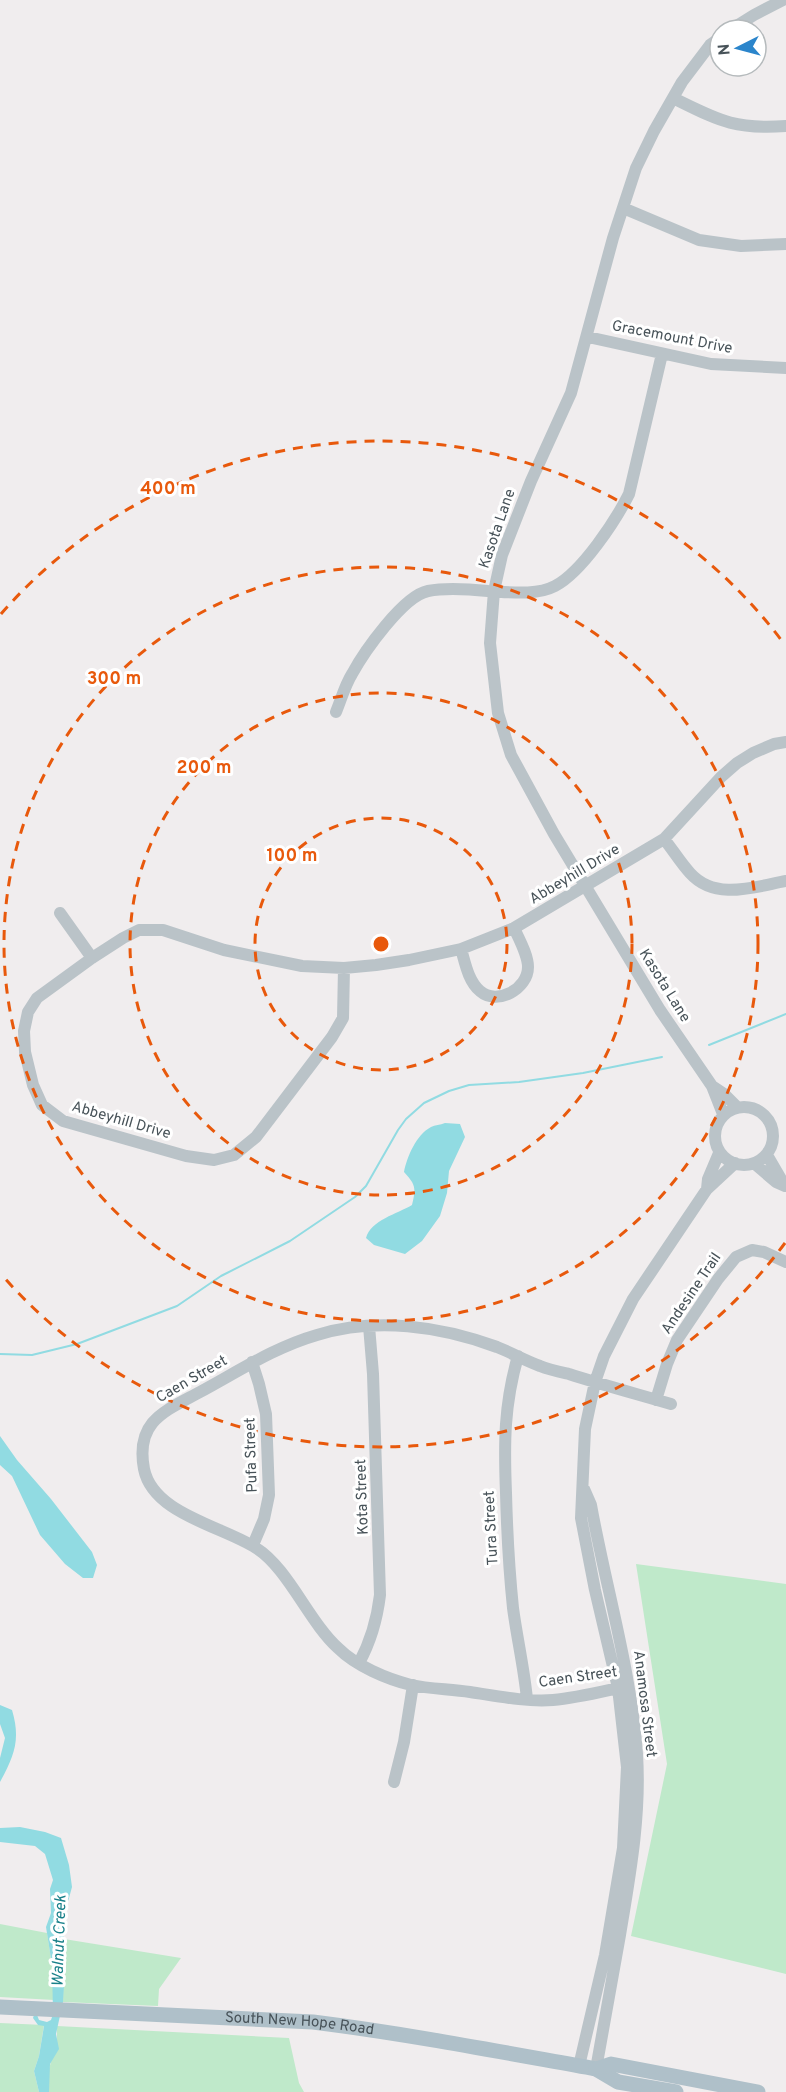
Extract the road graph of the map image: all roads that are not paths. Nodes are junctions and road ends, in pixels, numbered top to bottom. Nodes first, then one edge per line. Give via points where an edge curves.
1 (783, 0) edge
2 (768, 3) edge
3 (747, 18) edge
4 (708, 48) edge
5 (673, 98) junction
6 (786, 126) edge
7 (623, 208) junction
8 (786, 244) edge
9 (588, 337) junction
10 (662, 354) junction
11 (786, 368) edge
12 (494, 591) junction
13 (336, 712) dead end
14 (786, 742) edge
15 (664, 839) junction
16 (786, 880) edge
17 (585, 887) junction
18 (60, 913) dead end
19 (514, 928) junction
20 (461, 949) junction
21 (92, 958) junction
22 (344, 968) junction
23 (712, 1086) junction
24 (737, 1107) junction
25 (723, 1114) junction
26 (719, 1153) junction
27 (767, 1155) junction
28 (735, 1163) junction
29 (755, 1164) junction
30 (785, 1187) edge
31 (707, 1190) junction
32 (786, 1262) edge
33 (369, 1326) junction
34 (518, 1356) junction
35 (252, 1362) junction
36 (595, 1382) junction
37 (656, 1400) junction
38 (671, 1404) dead end
39 (253, 1545) junction
40 (359, 1664) junction
41 (413, 1685) junction
42 (623, 1687) junction
43 (527, 1699) junction
44 (394, 1782) dead end
45 (0, 2007) edge
46 (579, 2066) junction
47 (596, 2069) junction
48 (676, 2092) edge
49 (758, 2092) edge

1 - 2 street
2 - 3 street
4 - 5 street, Kasota Lane
5 - 6 street via 730,124
5 - 7 street, Kasota Lane via 636,168
7 - 8 street via 699,240 741,246
7 - 9 street, Kasota Lane
9 - 10 street, Gracemount Drive
9 - 12 street, Kasota Lane via 571,393 502,555
10 - 11 street, Gracemount Drive via 711,364
10 - 12 street via 629,494 620,513 571,574 556,586 537,592
12 - 13 street via 426,591 406,603 351,674
12 - 17 street, Kasota Lane via 490,643 498,713 511,755 530,794
14 - 15 street, Abbeyhill Drive via 737,763
15 - 16 street via 690,873 710,886 740,890
15 - 17 street, Abbeyhill Drive
17 - 19 street, Abbeyhill Drive
17 - 23 street, Kasota Lane
18 - 21 street
19 - 20 street, Abbeyhill Drive
19 - 20 street via 528,967 525,980 504,996 480,992
20 - 22 street, Abbeyhill Drive
21 - 22 street, Abbeyhill Drive via 139,930 163,930 263,959
21 - 22 street, Abbeyhill Drive via 37,998 28,1012 25,1052 42,1105 63,1121 186,1156 214,1160 234,1155 256,1137 332,1037 343,1018
23 - 24 street, Kasota Lane
23 - 25 street, Kasota Lane
24 - 25 street
24 - 27 street, Kasota Lane via 760,1110 766,1116 773,1140
25 - 26 street via 716,1126
26 - 28 street
26 - 31 street, Anamosa Street
27 - 29 street
27 - 30 street
28 - 29 street
28 - 31 street, Anamosa Street
29 - 30 street
31 - 36 street, Anamosa Street via 633,1299 608,1346
32 - 37 street, Andesine Trail via 764,1251 752,1250 736,1257 677,1340
33 - 34 street, Caen Street via 427,1328 461,1335
33 - 35 street, Caen Street via 319,1334
33 - 40 street, Kota Street via 380,1594 372,1637
34 - 36 street, Caen Street
34 - 43 street, Tura Street via 509,1386 504,1445 507,1552
35 - 39 street, Pufa Street via 266,1414 269,1495
35 - 39 street, Caen Street via 167,1409 151,1423 142,1455 149,1485 162,1499
36 - 37 street, Caen Street
36 - 42 street, Anamosa Street via 585,1429 581,1518 595,1590
37 - 38 street, Caen Street
39 - 40 street, Caen Street via 272,1561 338,1649
40 - 41 street, Caen Street
41 - 43 street, Caen Street
41 - 44 street
42 - 43 street, Caen Street via 554,1700
42 - 46 street, Anamosa Street via 627,1767 623,1848 605,1955
42 - 47 street, Anamosa Street via 637,1756 636,1827
45 - 46 main road, South New Hope Road via 313,2022
46 - 47 main road, South New Hope Road
47 - 48 main road, South New Hope Road via 618,2082
47 - 49 main road, South New Hope Road via 612,2064

